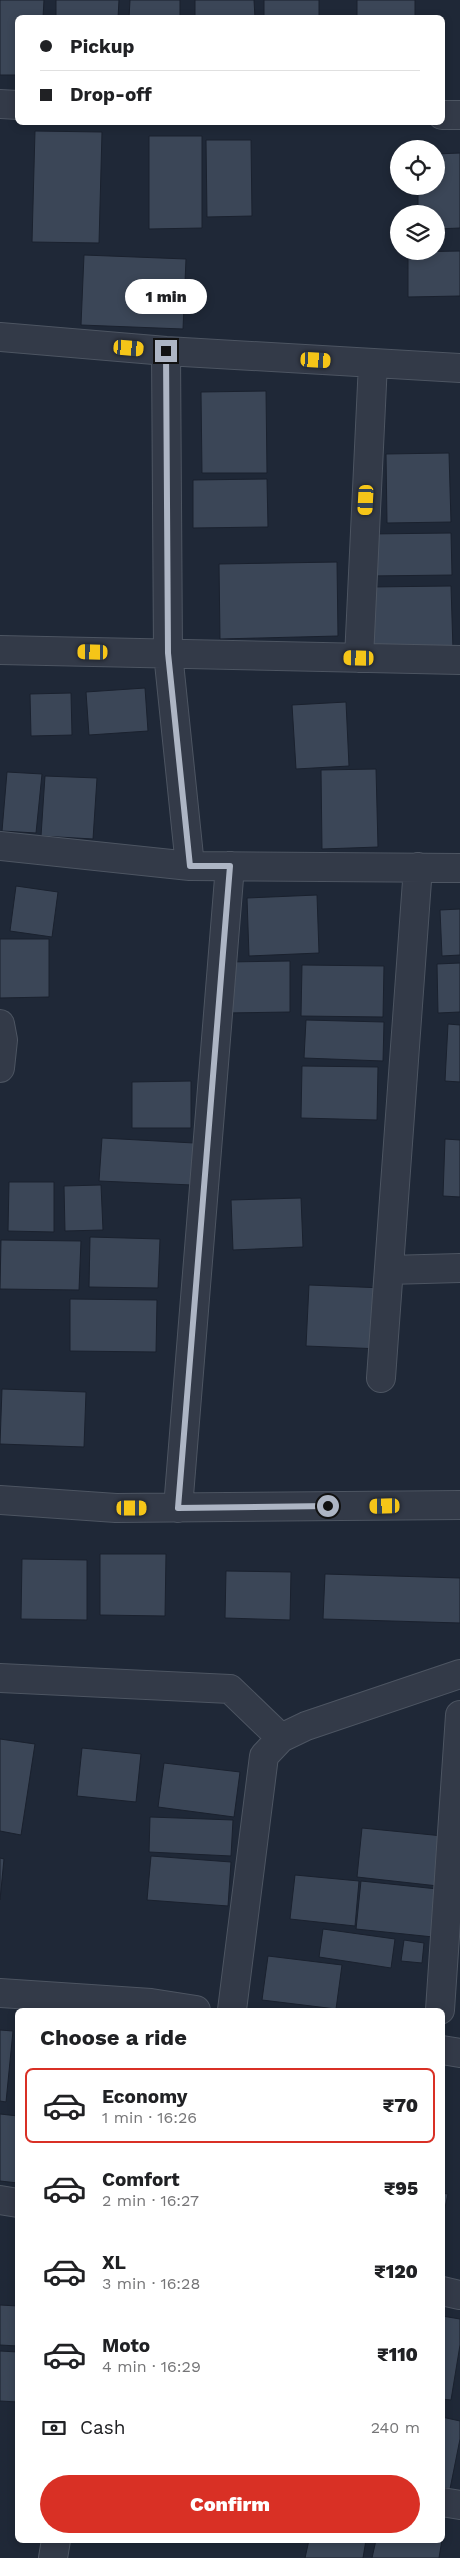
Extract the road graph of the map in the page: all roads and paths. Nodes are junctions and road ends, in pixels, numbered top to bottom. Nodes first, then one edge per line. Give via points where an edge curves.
1 (0, 104) edge
2 (15, 105) edge
3 (445, 115) edge
4 (460, 115) edge
5 (0, 337) edge
6 (166, 351) junction
7 (373, 363) junction
8 (460, 368) edge
9 (0, 650) edge
10 (168, 653) junction
11 (359, 658) junction
12 (460, 660) edge
13 (0, 846) edge
14 (190, 866) junction
15 (230, 866) junction
16 (418, 867) junction
17 (460, 868) edge
18 (0, 1024) edge
19 (0, 1068) edge
20 (460, 1268) edge
21 (389, 1270) junction
22 (381, 1378) dead end
23 (0, 1500) edge
24 (460, 1506) edge
25 (178, 1508) junction
26 (460, 1674) edge
27 (0, 1678) edge
28 (460, 1715) edge
29 (281, 1738) junction
30 (0, 1993) edge
31 (183, 2008) edge
32 (232, 2008) edge
33 (440, 2008) edge
34 (445, 2050) edge
35 (460, 2053) edge
36 (0, 2200) edge
37 (15, 2203) edge
38 (445, 2292) edge
39 (460, 2295) edge
40 (445, 2502) edge
41 (460, 2505) edge
42 (56, 2543) edge
43 (53, 2558) edge

1 - 2 street
3 - 4 street
5 - 6 street
6 - 7 street
6 - 10 street
7 - 8 street
7 - 11 street
9 - 10 street
10 - 11 street
10 - 14 street
11 - 12 street
13 - 14 street
14 - 15 street
15 - 16 street
15 - 25 street
16 - 17 street
16 - 21 street
18 - 19 street via 3,1040
20 - 21 street
21 - 22 street
23 - 25 street via 116,1508
24 - 25 street
26 - 29 street via 306,1726
27 - 29 street via 230,1689
28 - 33 street
29 - 32 street via 264,1756
30 - 31 street
34 - 35 street
36 - 37 street
38 - 39 street
40 - 41 street
42 - 43 street

